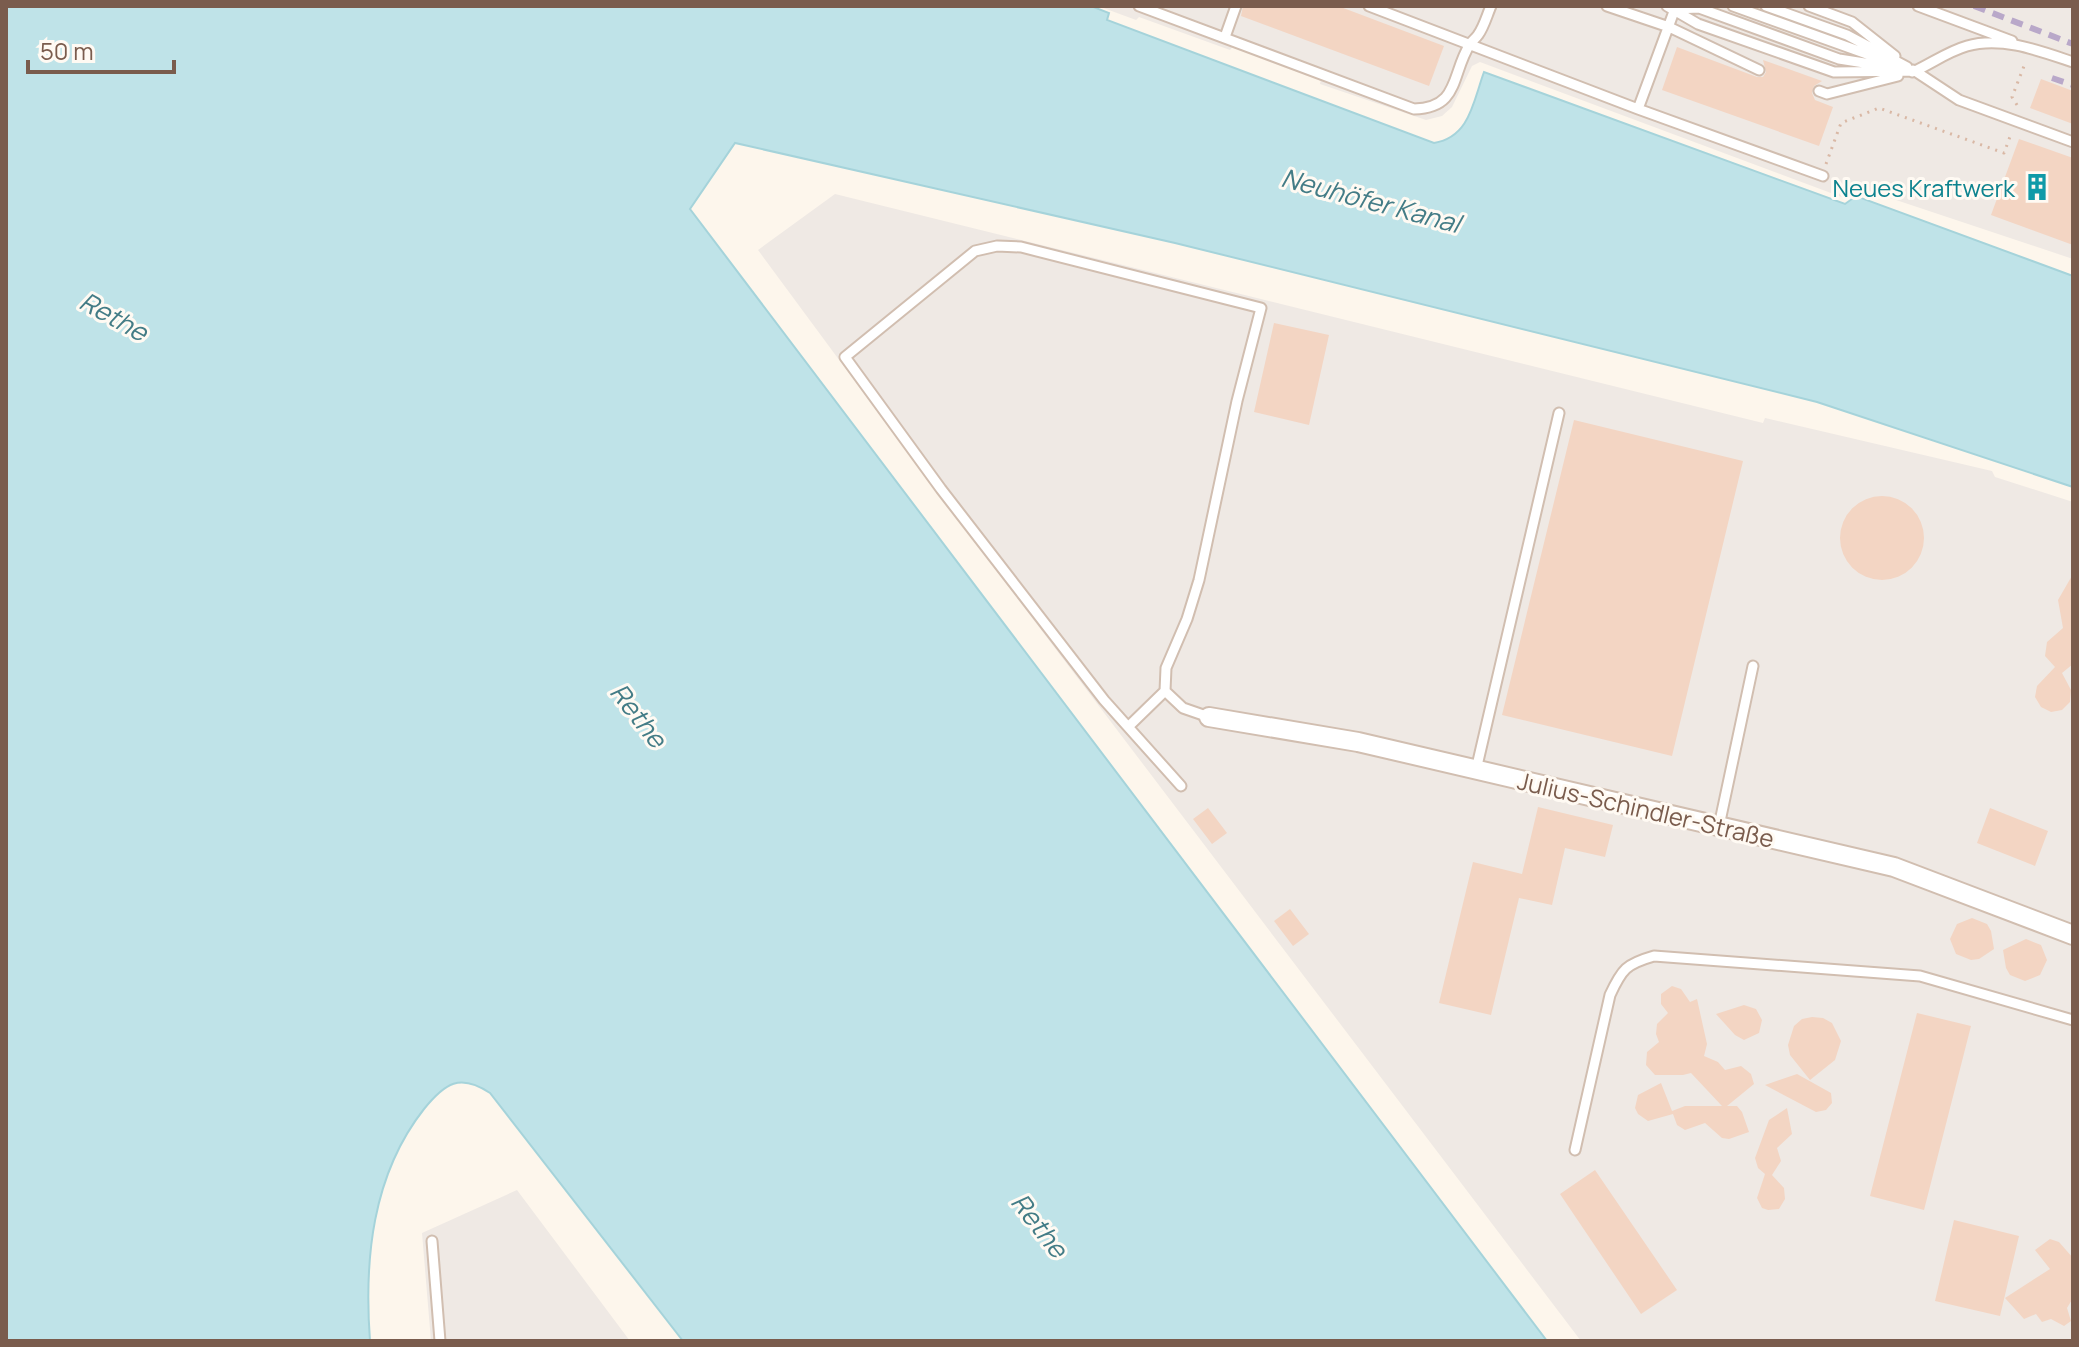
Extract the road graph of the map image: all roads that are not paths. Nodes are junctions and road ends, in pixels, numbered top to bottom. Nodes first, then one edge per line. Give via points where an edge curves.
1 (1139, 6) edge
2 (1236, 6) edge
3 (1369, 6) edge
4 (1491, 6) edge
5 (1607, 6) edge
6 (1733, 6) edge
7 (1766, 6) edge
8 (1809, 6) edge
9 (1918, 6) edge
10 (1673, 7) edge
11 (1669, 27) junction
12 (1225, 37) junction
13 (1470, 44) junction
14 (2031, 48) junction
15 (2073, 62) edge
16 (1759, 70) dead end
17 (1915, 71) junction
18 (1823, 92) dead end
19 (1638, 109) junction
20 (2073, 142) edge
21 (1823, 176) road end
22 (1559, 413) dead end
23 (1753, 666) dead end
24 (1165, 691) junction
25 (1209, 717) joint
26 (1129, 726) junction
27 (1476, 770) junction
28 (1181, 786) dead end
29 (1719, 826) junction
30 (2073, 935) edge
31 (2073, 1020) edge
32 (1575, 1150) dead end
33 (432, 1241) dead end
34 (440, 1341) edge

1 - 12 lane
2 - 12 lane
3 - 13 lane
4 - 13 lane
5 - 11 lane
6 - 17 lane
7 - 17 lane via 1847,35
8 - 17 lane via 1852,22
9 - 14 lane
10 - 11 lane
10 - 17 lane via 1699,8 1839,59
10 - 17 lane via 1698,24 1834,72
11 - 16 lane
11 - 19 lane
12 - 13 lane via 1414,109 1440,104
13 - 19 lane
14 - 15 lane
14 - 17 lane via 1992,42 1966,46
17 - 18 lane
17 - 20 lane via 1959,100
19 - 21 lane
22 - 27 lane
23 - 29 lane
24 - 25 lane via 1183,708
24 - 26 lane
24 - 26 lane via 1166,668 1199,580 1261,308 1021,247 975,251 845,357 1094,688
25 - 27 street, Julius-Schindler-Straße via 1358,742
26 - 28 lane
27 - 29 street, Julius-Schindler-Straße
29 - 30 street, Julius-Schindler-Straße via 1894,867
31 - 32 lane via 1920,976 1654,956 1631,963 1610,995
33 - 34 lane

